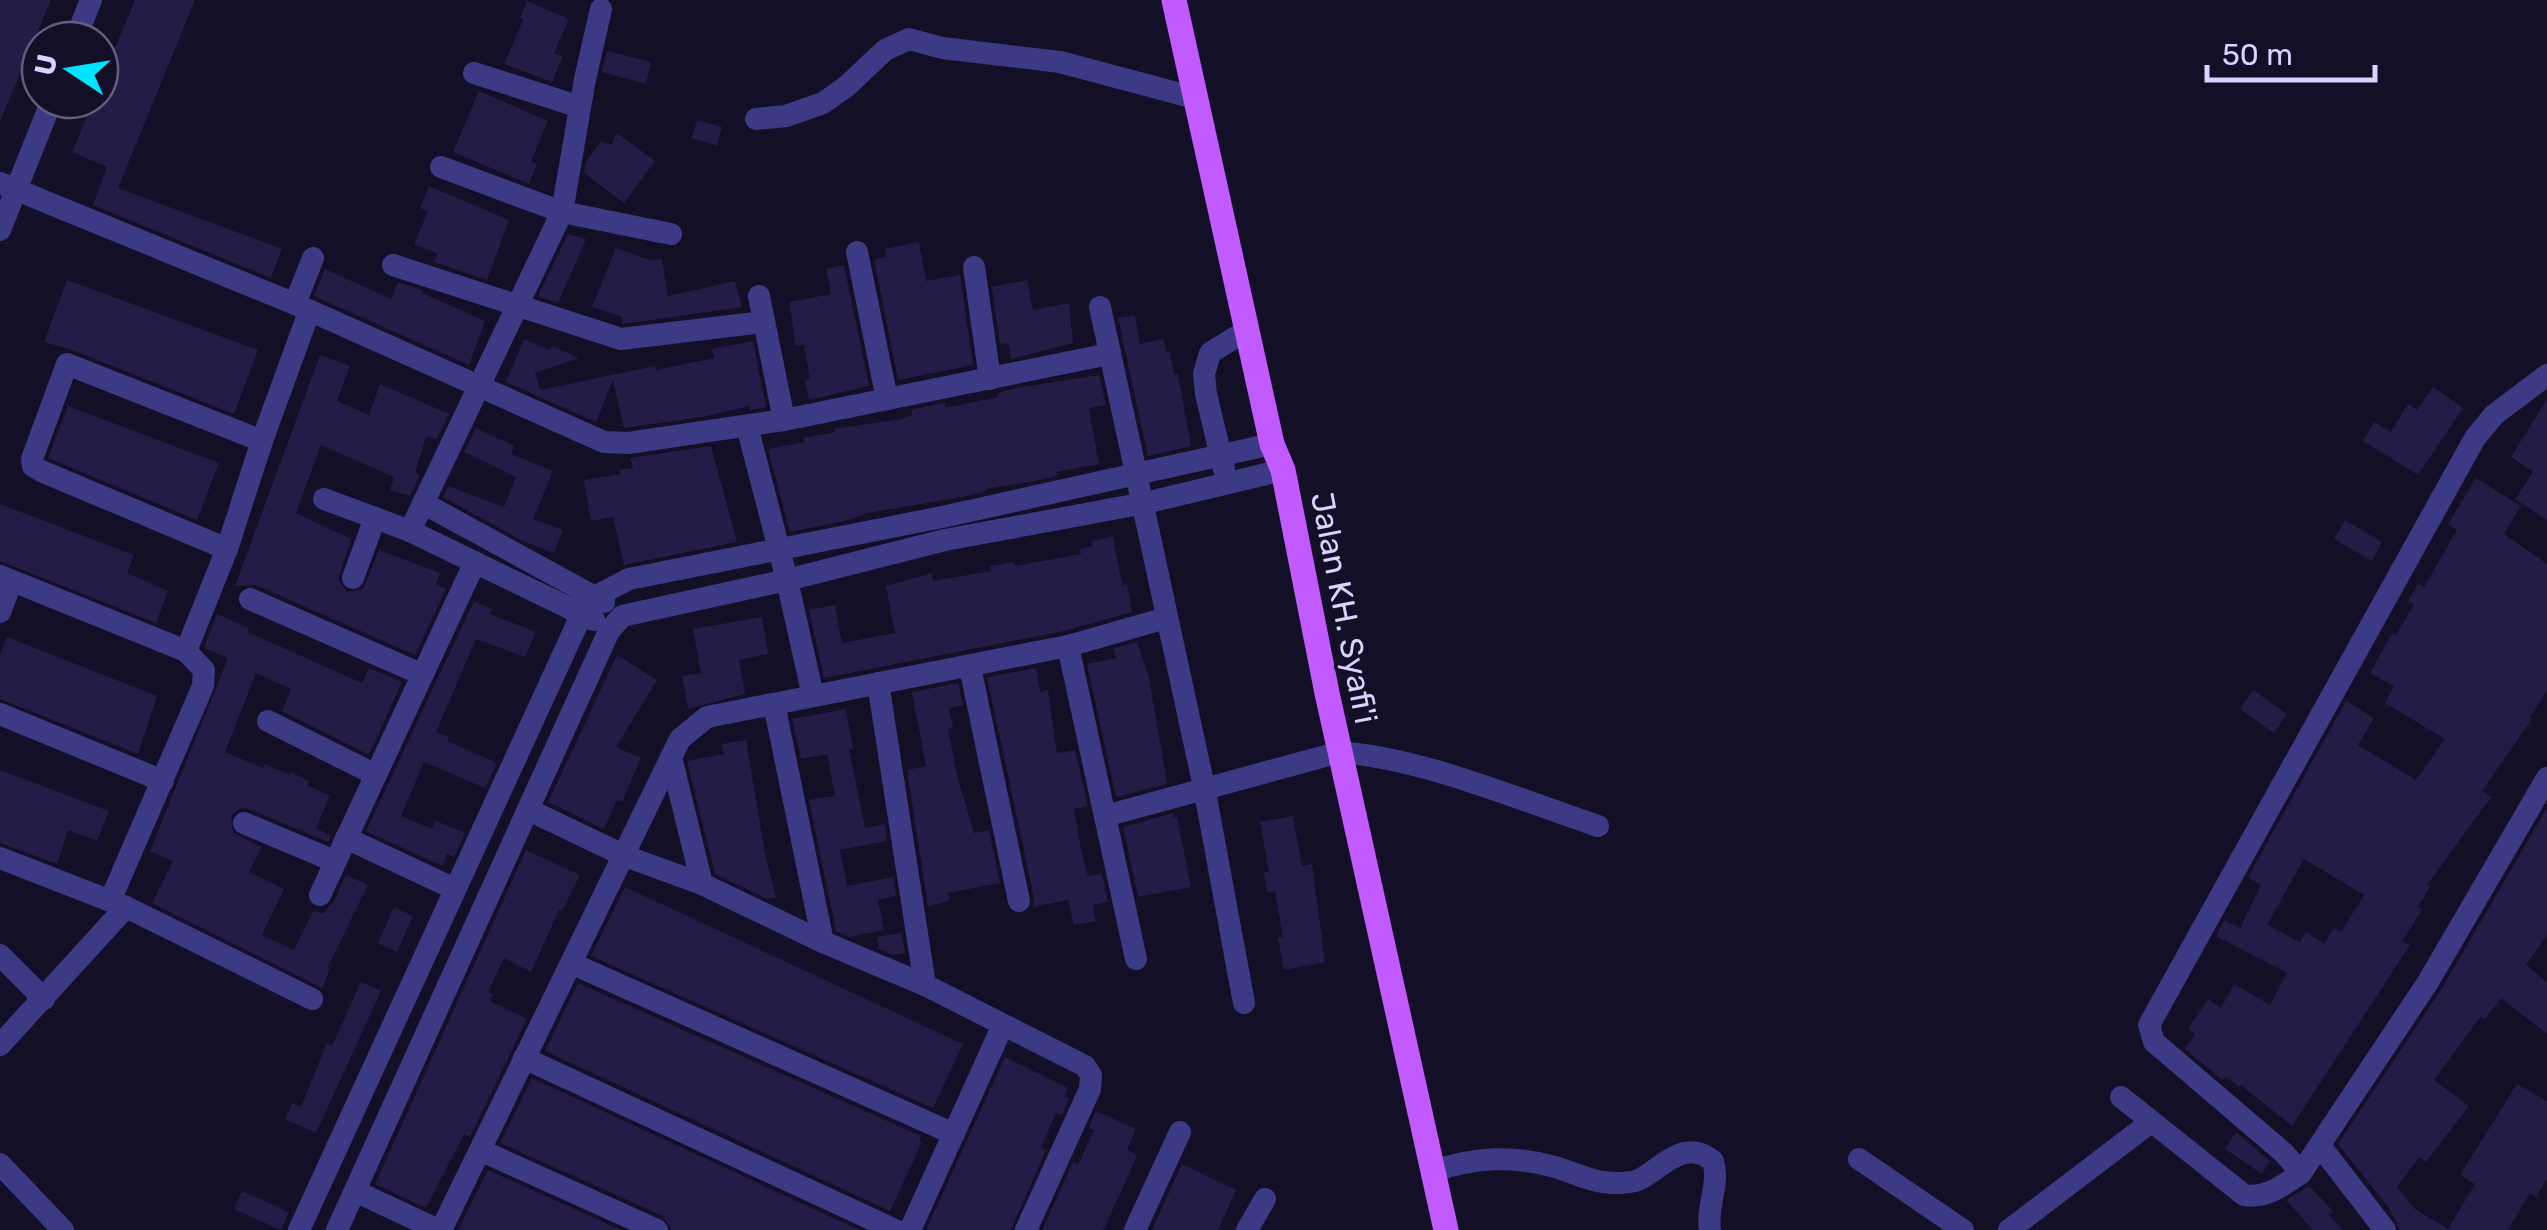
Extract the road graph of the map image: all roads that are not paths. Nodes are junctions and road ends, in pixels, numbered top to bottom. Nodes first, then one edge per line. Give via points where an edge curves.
1 (1174, 0) edge
2 (601, 9) dead end
3 (474, 73) dead end
4 (1196, 98) junction
5 (580, 108) junction
6 (756, 119) dead end
7 (42, 120) edge
8 (440, 167) dead end
9 (9, 186) edge
10 (562, 212) junction
11 (0, 230) edge
12 (672, 234) dead end
13 (857, 252) dead end
14 (314, 258) dead end
15 (393, 265) dead end
16 (974, 267) dead end
17 (759, 296) dead end
18 (516, 306) junction
19 (302, 308) junction
20 (1100, 308) dead end
21 (764, 322) junction
22 (1247, 330) junction
23 (1109, 354) junction
24 (2547, 375) edge
25 (990, 379) junction
26 (480, 386) junction
27 (888, 399) junction
28 (784, 420) junction
29 (747, 426) junction
30 (262, 442) junction
31 (1272, 444) junction
32 (1219, 456) junction
33 (1283, 470) junction
34 (1134, 474) junction
35 (1229, 482) junction
36 (324, 499) dead end
37 (423, 503) junction
38 (1145, 503) junction
39 (375, 518) junction
40 (944, 528) junction
41 (410, 532) junction
42 (227, 549) junction
43 (778, 550) junction
44 (474, 562) junction
45 (6, 578) edge
46 (353, 578) dead end
47 (788, 580) junction
48 (250, 599) dead end
49 (590, 604) junction
50 (0, 612) edge
51 (1166, 618) junction
52 (616, 624) junction
53 (1068, 646) junction
54 (186, 650) junction
55 (970, 667) junction
56 (421, 674) junction
57 (878, 683) junction
58 (813, 696) junction
59 (774, 704) junction
60 (0, 714) edge
61 (268, 721) dead end
62 (1340, 752) junction
63 (672, 757) junction
64 (376, 774) junction
65 (2547, 778) edge
66 (164, 781) junction
67 (1204, 786) junction
68 (529, 810) junction
69 (1104, 816) junction
70 (244, 823) dead end
71 (1598, 826) dead end
72 (346, 838) junction
73 (625, 856) junction
74 (0, 858) edge
75 (470, 860) junction
76 (334, 861) junction
77 (500, 874) junction
78 (702, 884) junction
79 (456, 889) junction
80 (320, 895) dead end
81 (1020, 901) dead end
82 (118, 904) junction
83 (823, 942) junction
84 (0, 955) edge
85 (1136, 959) dead end
86 (573, 964) junction
87 (925, 985) junction
88 (312, 998) dead end
89 (44, 999) junction
90 (1244, 1003) dead end
91 (1003, 1026) junction
92 (0, 1045) edge
93 (524, 1058) junction
94 (2121, 1098) dead end
95 (2152, 1122) junction
96 (1180, 1132) dead end
97 (954, 1134) junction
98 (2320, 1147) junction
99 (482, 1151) junction
100 (1859, 1159) dead end
101 (0, 1164) edge
102 (1434, 1171) junction
103 (2301, 1173) junction
104 (355, 1191) junction
105 (1265, 1199) dead end
106 (646, 1228) edge
107 (63, 1230) edge
108 (299, 1230) edge
109 (337, 1230) edge
110 (440, 1230) edge
111 (894, 1230) edge
112 (910, 1230) edge
113 (1026, 1230) edge
114 (1135, 1230) edge
115 (1247, 1230) edge
116 (1446, 1230) edge
117 (1710, 1230) edge
118 (1963, 1230) edge
119 (2008, 1230) edge
120 (2385, 1230) edge

1 - 4 main road, Jalan KH. Syafi'i
2 - 5 street
3 - 5 street
4 - 6 street via 1060,62 909,40 884,50 823,102
4 - 22 main road, Jalan KH. Syafi'i
5 - 10 street
7 - 9 street
8 - 10 street
9 - 11 street
9 - 19 street
10 - 12 street
10 - 18 street
13 - 27 street
14 - 19 street
15 - 18 street
16 - 25 street
17 - 21 street
18 - 21 street via 621,340
18 - 26 street
19 - 26 street
19 - 30 street
20 - 23 street
21 - 28 street
22 - 31 main road, Jalan KH. Syafi'i
22 - 32 street via 1210,353 1206,363
23 - 25 street
23 - 34 street
24 - 103 street via 2494,415 2457,468 2150,1025 2154,1042
25 - 27 street
26 - 29 street via 604,442
26 - 37 street
27 - 28 street
28 - 29 street
29 - 43 street
30 - 42 street
30 - 42 street via 67,364 32,459 41,471
31 - 32 street
31 - 33 main road, Jalan KH. Syafi'i
32 - 34 street
32 - 35 street
33 - 35 street
33 - 62 main road, Jalan KH. Syafi'i
34 - 38 street
34 - 40 street
35 - 38 street
36 - 39 street
37 - 41 street
37 - 49 street
38 - 40 street
38 - 51 street
39 - 41 street
39 - 46 street
40 - 43 street
40 - 47 street
41 - 44 street
42 - 54 street
43 - 47 street
43 - 49 street via 629,579
44 - 49 street
44 - 56 street
45 - 50 street
45 - 54 street
47 - 52 street
47 - 58 street
48 - 56 street
49 - 52 street
49 - 75 street
51 - 53 street
51 - 67 street
52 - 68 street
53 - 55 street
53 - 69 street
54 - 66 street via 202,664 204,686
55 - 57 street
55 - 81 street
56 - 64 street
57 - 58 street
57 - 87 street
58 - 59 street
59 - 63 street via 707,717 687,731
59 - 83 street
60 - 66 street
61 - 64 street
62 - 67 street
62 - 71 street via 1426,769
62 - 102 main road, Jalan KH. Syafi'i
63 - 73 street
63 - 78 street
64 - 72 street
65 - 98 street via 2428,982
66 - 82 street
67 - 69 street
67 - 90 street
68 - 73 street
68 - 77 street
69 - 85 street
70 - 76 street
72 - 76 street
72 - 79 street
73 - 78 street
73 - 86 street
74 - 82 street
75 - 77 street
75 - 79 street
76 - 80 street
77 - 104 street
78 - 83 street
79 - 108 street
82 - 88 street
82 - 89 street
83 - 87 street
84 - 89 street
86 - 93 street
86 - 97 street
87 - 91 street
89 - 92 street
91 - 97 street
91 - 113 street via 1091,1075
93 - 99 street
93 - 111 street
94 - 95 street
95 - 103 street via 2244,1195 2263,1196
95 - 119 street
96 - 114 street
97 - 112 street
98 - 103 street
98 - 120 street
99 - 106 street
99 - 110 street
100 - 118 street
101 - 107 street
102 - 116 main road, Jalan KH. Syafi'i
102 - 117 street via 1499,1158 1600,1182 1628,1182 1665,1160 1702,1154 1716,1173
104 - 109 street
104 - 110 street
105 - 115 street

